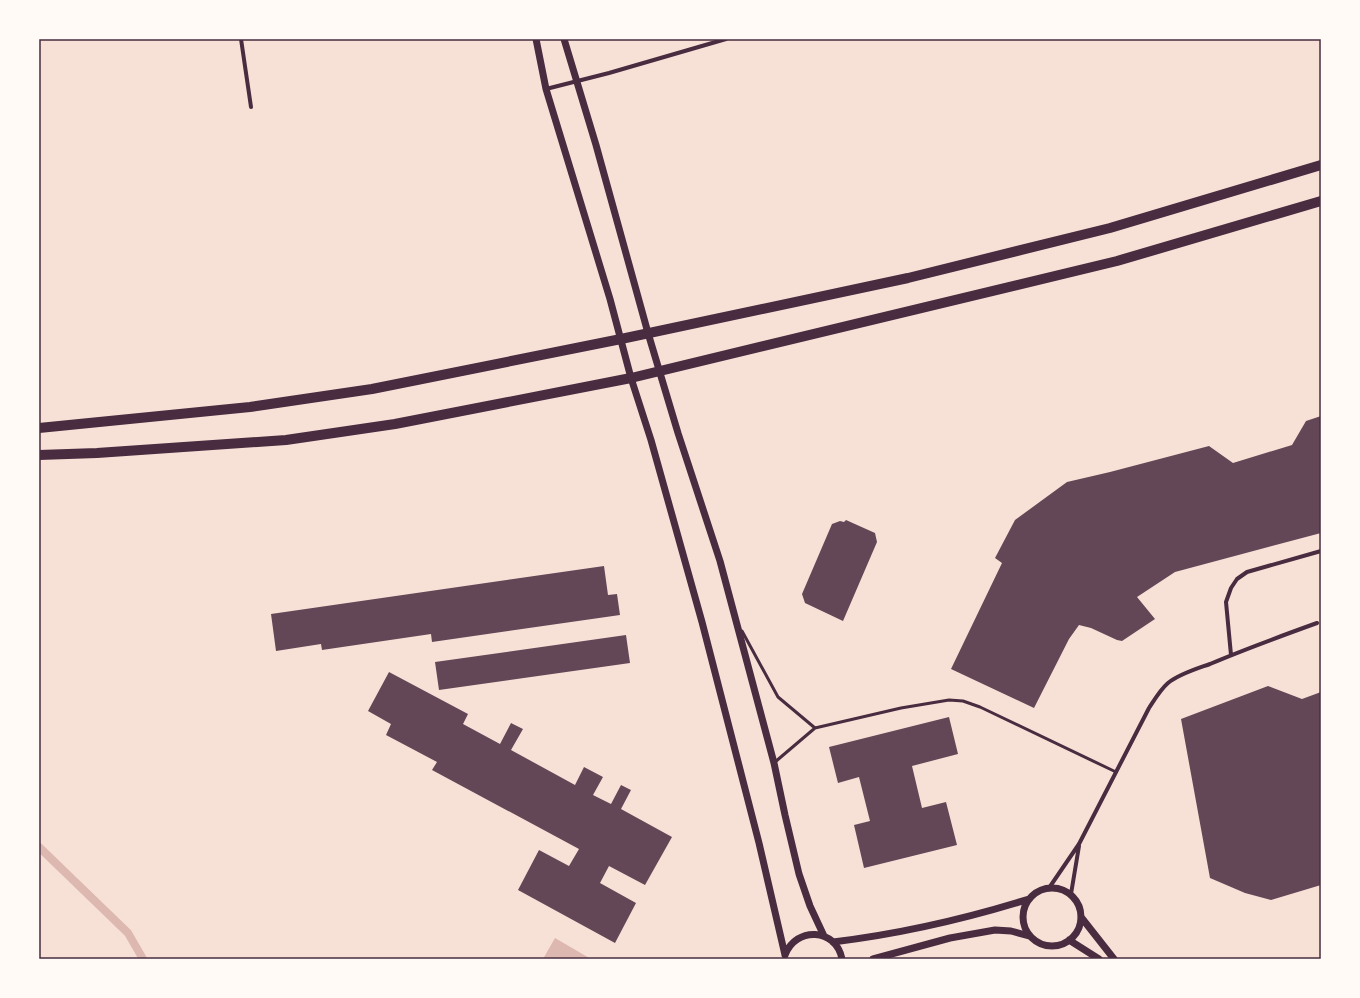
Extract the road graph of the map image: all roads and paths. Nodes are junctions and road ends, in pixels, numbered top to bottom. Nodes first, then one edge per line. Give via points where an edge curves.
1 (241, 39) edge
2 (536, 39) edge
3 (564, 39) edge
4 (726, 39) edge
5 (577, 82) junction
6 (546, 89) junction
7 (251, 108) dead end
8 (1321, 165) edge
9 (1320, 201) edge
10 (648, 333) junction
11 (621, 339) junction
12 (660, 371) junction
13 (630, 378) junction
14 (39, 428) edge
15 (39, 455) edge
16 (1321, 551) edge
17 (737, 623) junction
18 (1317, 624) dead end
19 (1231, 655) junction
20 (815, 728) junction
21 (774, 763) junction
22 (1116, 772) junction
23 (1080, 844) junction
24 (1049, 888) junction
25 (1071, 894) junction
26 (1029, 899) junction
27 (1082, 917) junction
28 (824, 936) junction
29 (1030, 936) junction
30 (1069, 940) junction
31 (833, 942) junction
32 (784, 957) edge
33 (842, 959) edge
34 (872, 959) edge
35 (1099, 959) edge
36 (1114, 959) edge

1 - 7 street
2 - 6 street
3 - 5 street
4 - 5 street
5 - 6 street
5 - 10 street
6 - 11 street
8 - 10 main road via 1110,228 908,278
9 - 12 main road via 1117,260
10 - 11 main road
10 - 12 street
11 - 13 street
11 - 14 main road via 372,389 250,407
12 - 13 main road
12 - 17 street
13 - 15 main road via 395,424 286,440
13 - 32 street via 651,440 704,630 759,843
16 - 19 street via 1247,572 1237,579 1226,602
17 - 20 lane via 778,697
17 - 21 street
18 - 19 street
19 - 22 street via 1168,683 1149,708
20 - 21 lane
20 - 22 lane via 927,703 963,701 994,713
21 - 28 street via 799,874
22 - 23 street
23 - 24 street
23 - 25 street
24 - 25 street via 1055,887
24 - 26 street via 1032,894
25 - 27 street via 1079,904
26 - 29 street via 1022,915
26 - 31 street via 923,927
27 - 30 street via 1080,927
27 - 36 street
28 - 31 street
28 - 32 street via 814,934 798,938 790,945
29 - 30 street via 1046,946 1061,945
29 - 34 street via 995,930 950,938
30 - 35 street
31 - 33 street via 839,949

